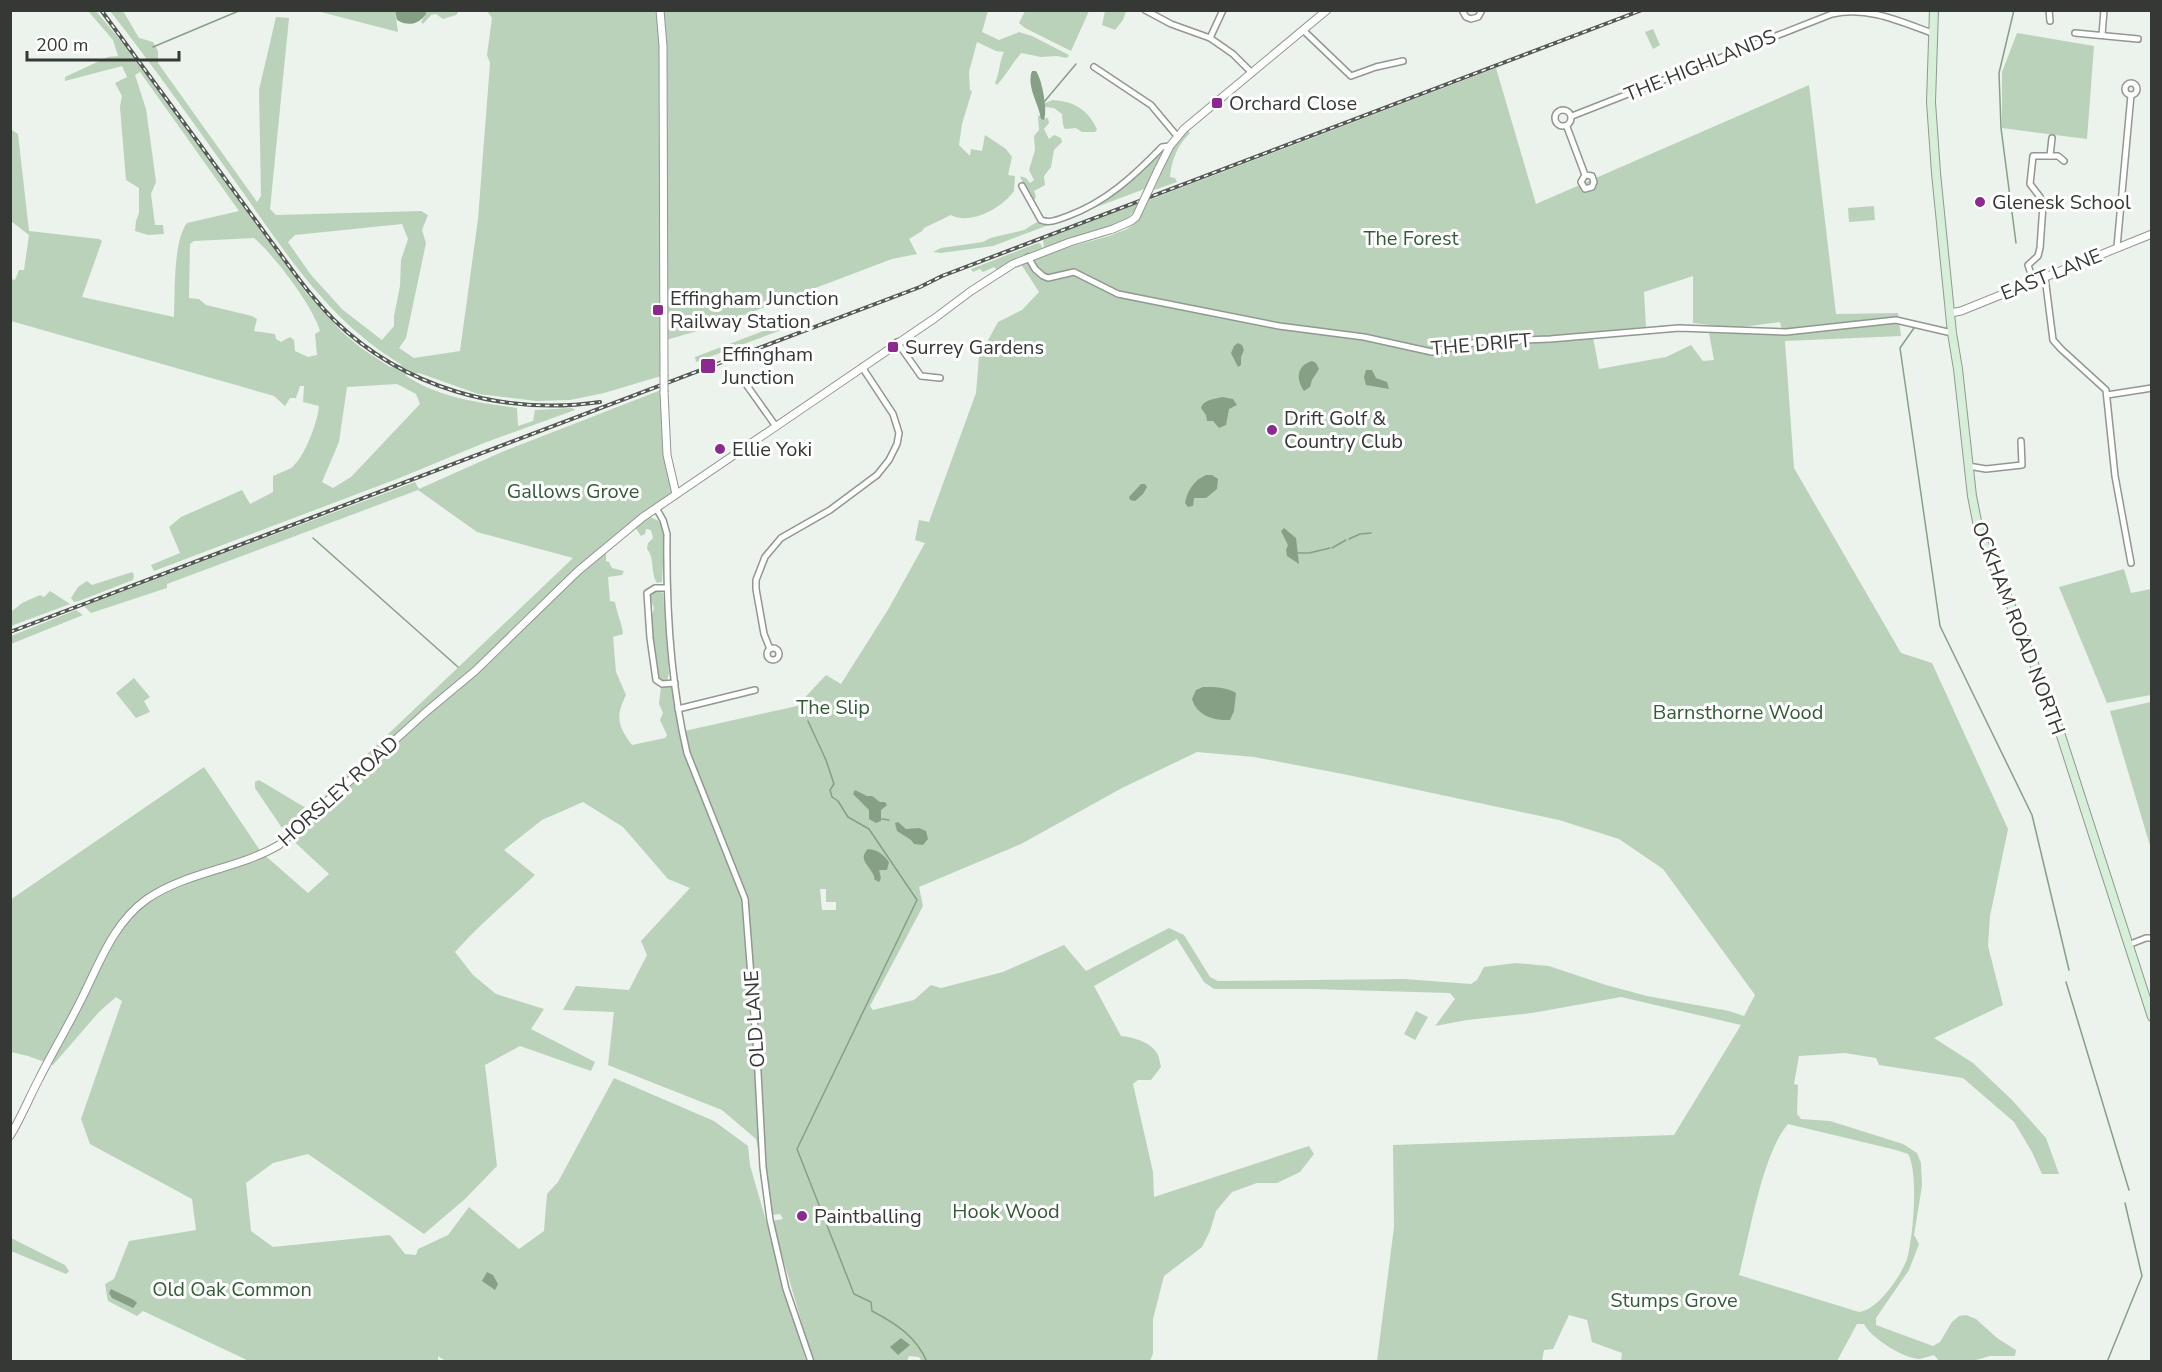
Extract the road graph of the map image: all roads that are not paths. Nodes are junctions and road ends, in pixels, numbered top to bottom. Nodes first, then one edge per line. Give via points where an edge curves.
1 (660, 10) edge
2 (1144, 10) edge
3 (1223, 10) edge
4 (1328, 10) edge
5 (1462, 10) edge
6 (1482, 10) edge
7 (1934, 10) edge
8 (2049, 10) edge
9 (2104, 10) edge
10 (2050, 21) dead end
11 (1303, 30) junction
12 (1932, 33) junction
13 (2075, 33) dead end
14 (2102, 35) junction
15 (1210, 38) junction
16 (2138, 39) dead end
17 (1403, 61) dead end
18 (1094, 67) dead end
19 (1252, 73) junction
20 (2131, 95) dead end
21 (1572, 116) junction
22 (1567, 127) junction
23 (1177, 136) junction
24 (2052, 138) dead end
25 (1170, 146) junction
26 (2050, 156) junction
27 (2064, 161) dead end
28 (1585, 175) dead end
29 (1022, 186) dead end
30 (2151, 234) edge
31 (2117, 247) junction
32 (1028, 257) junction
33 (2044, 277) junction
34 (2033, 280) junction
35 (1950, 313) junction
36 (1952, 333) junction
37 (897, 342) junction
38 (862, 367) junction
39 (940, 378) dead end
40 (743, 380) dead end
41 (2151, 388) edge
42 (2107, 395) junction
43 (775, 426) junction
44 (2021, 441) dead end
45 (1968, 466) junction
46 (673, 478) junction
47 (684, 488) junction
48 (676, 494) junction
49 (656, 508) junction
50 (2131, 563) dead end
51 (666, 588) junction
52 (771, 649) dead end
53 (675, 683) junction
54 (755, 690) dead end
55 (678, 709) junction
56 (2151, 938) edge
57 (2127, 945) junction
58 (2151, 1017) edge
59 (10, 1137) edge
60 (811, 1362) edge

1 - 46 street, bridge via 664,392 667,455
2 - 15 street
3 - 15 street
4 - 11 street, HORSLEY ROAD
5 - 6 street via 1471,20
7 - 12 main road, OCKHAM ROAD NORTH
8 - 10 street
9 - 14 street
11 - 17 street via 1351,76
11 - 19 street, HORSLEY ROAD
12 - 21 street, THE HIGHLANDS via 1870,12 1842,12
12 - 35 main road, OCKHAM ROAD NORTH via 1931,107
13 - 14 street
14 - 16 street
15 - 19 street
18 - 23 street via 1151,105
19 - 23 street, HORSLEY ROAD
20 - 31 street
21 - 22 street
21 - 22 street, THE HIGHLANDS via 1564,110 1556,115 1558,124
22 - 28 street, THE HIGHLANDS
23 - 25 street, HORSLEY ROAD
24 - 26 street
25 - 29 street via 1162,147 1107,198 1051,222 1041,220
25 - 32 street, HORSLEY ROAD, bridge via 1136,217 1113,229
26 - 27 street
26 - 34 street via 2036,155 2031,162 2030,184 2043,205 2040,248 2028,265
30 - 31 street, EAST LANE
31 - 33 street, EAST LANE
32 - 36 street, THE DRIFT via 1035,269 1048,278 1074,272 1118,294 1432,352 1477,342 1679,328 1786,332 1896,320
32 - 37 street, HORSLEY ROAD
33 - 34 street, EAST LANE
33 - 42 street via 2053,340 2102,385
34 - 35 street, EAST LANE
35 - 36 main road, OCKHAM ROAD NORTH
36 - 45 main road, OCKHAM ROAD NORTH
37 - 38 street, HORSLEY ROAD
37 - 39 street via 921,376
38 - 43 street, HORSLEY ROAD
38 - 52 street via 893,414 899,433 897,444 878,475 830,510 781,538 765,557 755,584 764,634
40 - 43 street
41 - 42 street
42 - 50 street via 2112,459
43 - 47 street, HORSLEY ROAD
44 - 45 street via 2022,465 1986,469
45 - 57 main road, OCKHAM ROAD NORTH via 1978,525 2055,717
46 - 47 street
46 - 48 street
47 - 48 street, HORSLEY ROAD
48 - 49 street, HORSLEY ROAD
49 - 51 street, OLD LANE via 666,528
49 - 59 street, HORSLEY ROAD via 578,571 475,671 279,845 182,882 148,899 125,919 105,948
51 - 53 street, OLD LANE
51 - 53 street via 647,593 650,638 656,680 662,684
53 - 55 street, OLD LANE
54 - 55 street
55 - 60 street, OLD LANE via 687,753 745,898 770,1220 786,1289
56 - 57 street
57 - 58 main road, OCKHAM ROAD NORTH

